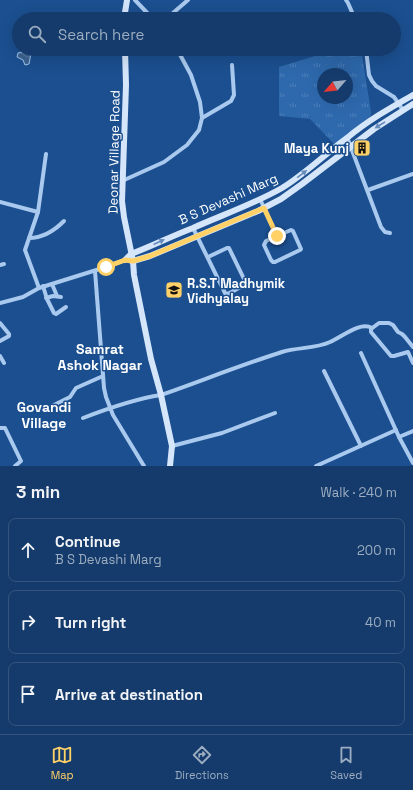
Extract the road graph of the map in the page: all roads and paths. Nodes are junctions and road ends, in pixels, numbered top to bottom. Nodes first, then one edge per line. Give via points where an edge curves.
1 (127, 0) edge
2 (135, 0) edge
3 (188, 0) edge
4 (346, 0) edge
5 (125, 12) edge
6 (146, 12) edge
7 (174, 12) edge
8 (352, 12) edge
9 (125, 56) edge
10 (181, 56) edge
11 (367, 56) edge
12 (232, 65) dead end
13 (413, 95) edge
14 (399, 103) junction
15 (413, 104) edge
16 (403, 110) junction
17 (202, 118) junction
18 (347, 137) junction
19 (351, 147) junction
20 (46, 154) dead end
21 (413, 174) edge
22 (122, 181) junction
23 (368, 190) junction
24 (260, 199) junction
25 (0, 202) edge
26 (264, 208) junction
27 (38, 212) junction
28 (64, 221) dead end
29 (193, 228) junction
30 (390, 233) dead end
31 (277, 236) junction
32 (198, 237) junction
33 (29, 238) junction
34 (147, 248) junction
35 (131, 254) junction
36 (150, 256) junction
37 (208, 257) junction
38 (125, 260) junction
39 (133, 261) junction
40 (95, 271) junction
41 (52, 284) junction
42 (41, 287) junction
43 (46, 298) junction
44 (0, 303) edge
45 (66, 307) dead end
46 (0, 323) edge
47 (372, 328) junction
48 (0, 341) edge
49 (413, 347) edge
50 (408, 352) junction
51 (361, 353) dead end
52 (0, 356) edge
53 (4, 363) dead end
54 (413, 363) edge
55 (324, 371) dead end
56 (103, 376) junction
57 (161, 395) junction
58 (50, 406) dead end
59 (111, 408) junction
60 (275, 412) dead end
61 (83, 418) dead end
62 (0, 428) edge
63 (396, 430) junction
64 (413, 431) edge
65 (399, 437) junction
66 (172, 446) junction
67 (361, 446) junction
68 (413, 463) edge
69 (15, 466) edge
70 (144, 466) edge
71 (170, 466) edge
72 (316, 466) edge

1 - 5 main road
2 - 6 street
3 - 7 street
4 - 8 street
9 - 22 main road, Deonar Village Road
10 - 17 street via 191,74
11 - 14 street via 372,81
12 - 17 street via 234,95 231,101
13 - 14 main road, B S Devashi Marg
14 - 16 street
14 - 18 main road, B S Devashi Marg
15 - 16 main road, B S Devashi Marg
16 -> 19 main road, B S Devashi Marg
17 - 22 street via 199,130 187,145 164,162
18 - 19 street
24 -> 18 main road, B S Devashi Marg via 301,175
19 - 23 street
19 - 26 main road, B S Devashi Marg via 281,200
20 - 27 street
21 - 23 street
22 - 35 main road, Deonar Village Road via 122,201
23 - 30 street via 381,227
24 - 26 street
24 - 29 main road, B S Devashi Marg
25 - 27 street
26 - 31 street
26 - 32 main road, B S Devashi Marg
27 - 33 street
28 - 33 street via 48,234
29 - 32 street
34 -> 29 main road, B S Devashi Marg
31 - 31 street via 264,244 273,262 300,250 291,230
32 - 36 main road, B S Devashi Marg
32 - 37 street
33 - 42 street via 25,250
34 - 35 main road, B S Devashi Marg
34 - 36 main road
35 - 38 main road, B S Devashi Marg
35 - 39 main road, Deonar Village Road
36 - 39 main road, B S Devashi Marg
37 - 37 street via 225,294 246,284 229,248
38 - 39 main road, B S Devashi Marg
38 - 40 street, B S Devashi Marg
39 - 57 main road, Deonar Village Road via 151,359
40 - 41 street, B S Devashi Marg
40 - 56 street
41 - 42 street, B S Devashi Marg
41 - 43 street via 59,297
42 - 43 street
42 - 44 street, B S Devashi Marg via 23,297
43 - 45 street via 56,314
46 - 48 street via 10,334
47 - 49 street via 379,323 389,323
47 - 50 street via 371,332 391,356
47 - 57 street via 362,326 329,342 284,352
49 - 50 street
50 - 54 street
51 - 63 street
52 - 53 street
55 - 67 street
56 - 58 street via 76,388 70,397
56 - 59 street via 106,397
57 - 59 street
57 - 66 main road, Deonar Village Road
59 - 61 street
59 - 70 street
60 - 66 street via 222,433
62 - 69 street via 5,428 20,462
63 - 65 street
63 - 67 street
64 - 65 street
65 - 68 street
66 - 71 main road, Deonar Village Road
67 - 72 street

